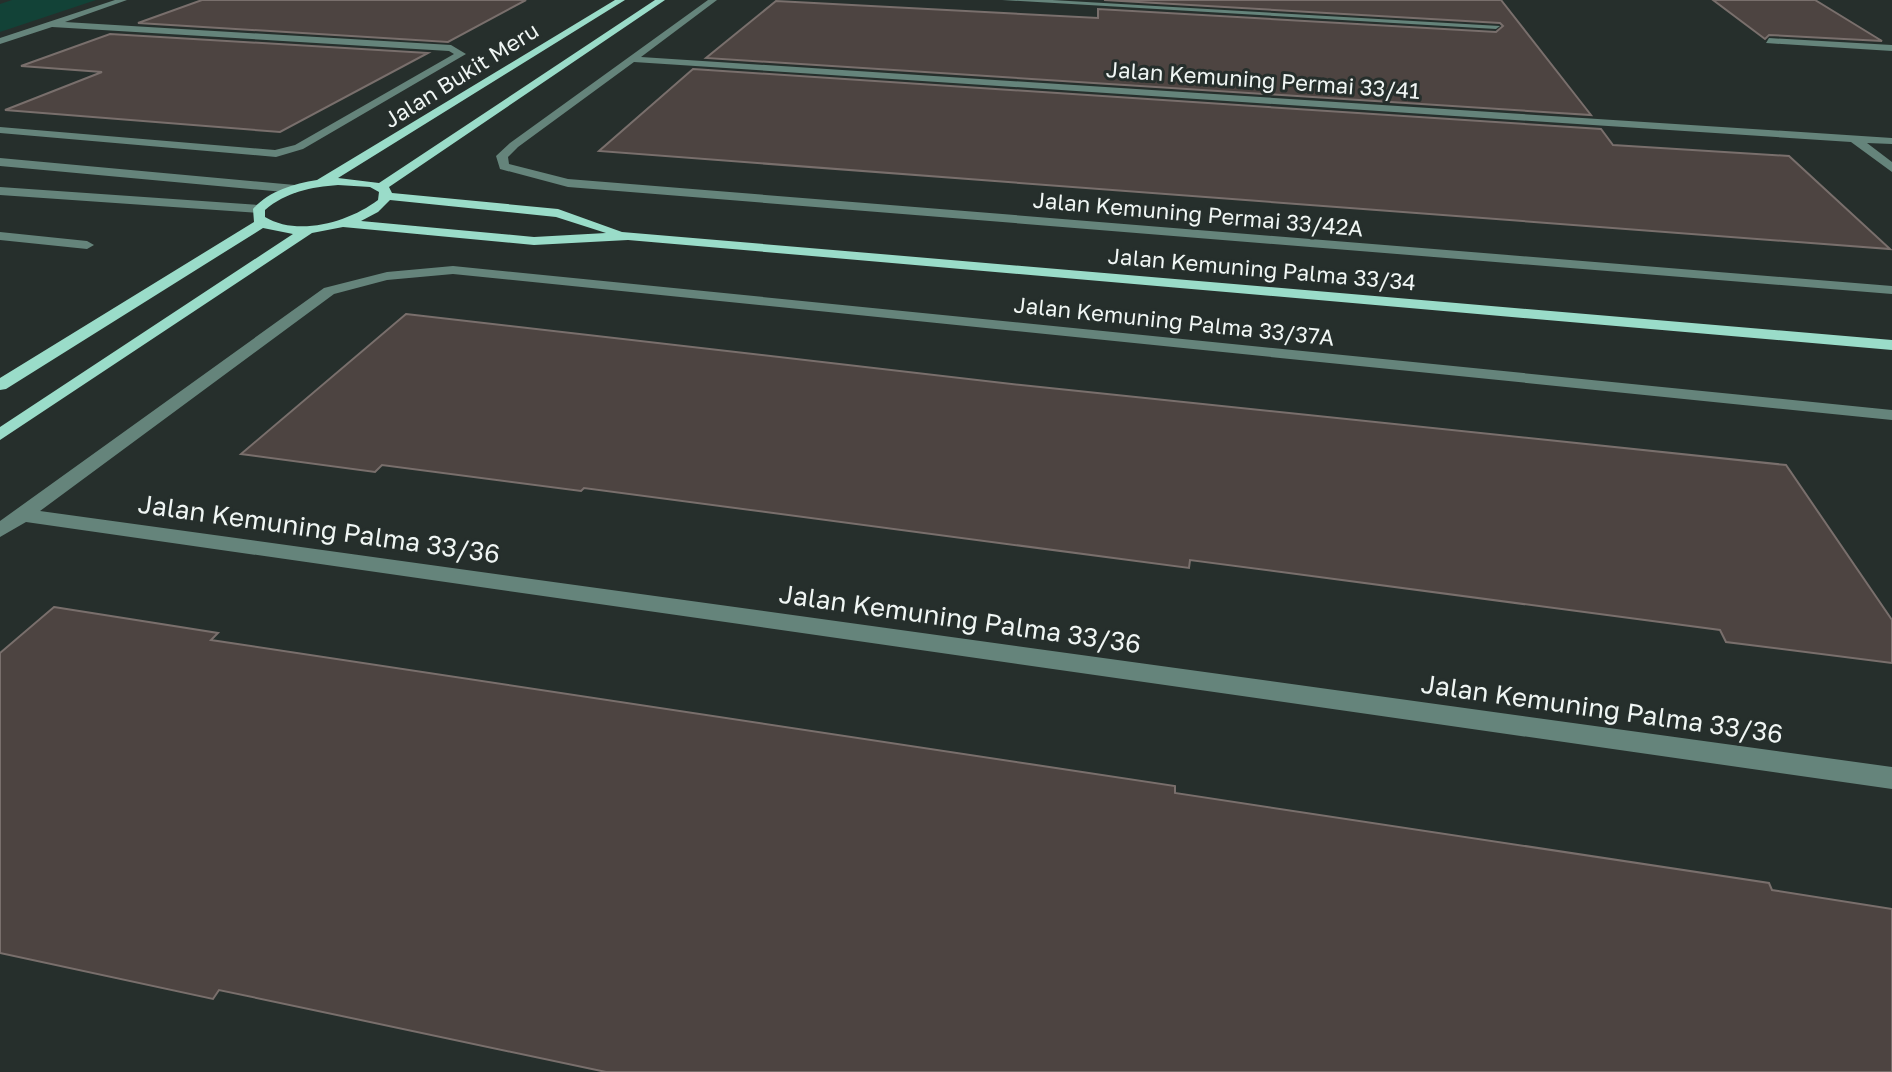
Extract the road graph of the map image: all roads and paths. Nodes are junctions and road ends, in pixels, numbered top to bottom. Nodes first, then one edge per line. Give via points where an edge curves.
1 (123, 0) edge
2 (621, 0) edge
3 (661, 0) edge
4 (713, 0) edge
5 (1006, 0) edge
6 (50, 24) junction
7 (1496, 26) dead end
8 (0, 41) edge
9 (1769, 41) dead end
10 (1892, 48) edge
11 (631, 59) junction
12 (0, 130) edge
13 (1855, 139) junction
14 (1892, 141) edge
15 (0, 162) edge
16 (1892, 168) edge
17 (321, 183) junction
18 (295, 189) junction
19 (0, 191) edge
20 (384, 192) junction
21 (260, 216) junction
22 (343, 223) junction
23 (309, 229) junction
24 (0, 236) edge
25 (628, 236) junction
26 (87, 245) dead end
27 (1892, 290) edge
28 (1892, 345) edge
29 (0, 385) edge
30 (1892, 415) edge
31 (0, 435) edge
32 (21, 515) junction
33 (0, 531) edge
34 (1892, 778) edge

1 - 6 street
2 - 17 main road, Jalan Bukit Meru
3 - 20 main road, Jalan Bukit Meru
4 - 11 street
5 - 7 street
6 - 8 street
6 - 12 street via 461,54 299,147 268,154
9 - 10 street
11 - 13 street, Jalan Kemuning Permai 33/41
11 - 27 street, Jalan Kemuning Permai 33/42A via 514,145 502,156 504,166 568,183
13 - 14 street, Jalan Kemuning Permai 33/41
13 - 16 street
15 - 18 street
17 - 18 main road
17 - 20 main road, Jalan Kemuning Palma 33/34 via 350,181
18 - 21 main road
19 - 21 street
20 - 22 main road, Jalan Bukit Meru via 369,213
20 - 25 main road, Jalan Kemuning Palma 33/34 via 558,213
21 - 23 main road via 280,229
21 - 29 main road
22 - 23 main road
22 - 25 main road, Jalan Kemuning Palma 33/34 via 534,241
23 - 31 main road
24 - 26 street
25 - 28 main road, Jalan Kemuning Palma 33/34
30 - 32 street, Jalan Kemuning Palma 33/37A via 453,270 387,276 329,291
32 - 33 street
32 - 34 street, Jalan Kemuning Palma 33/36

